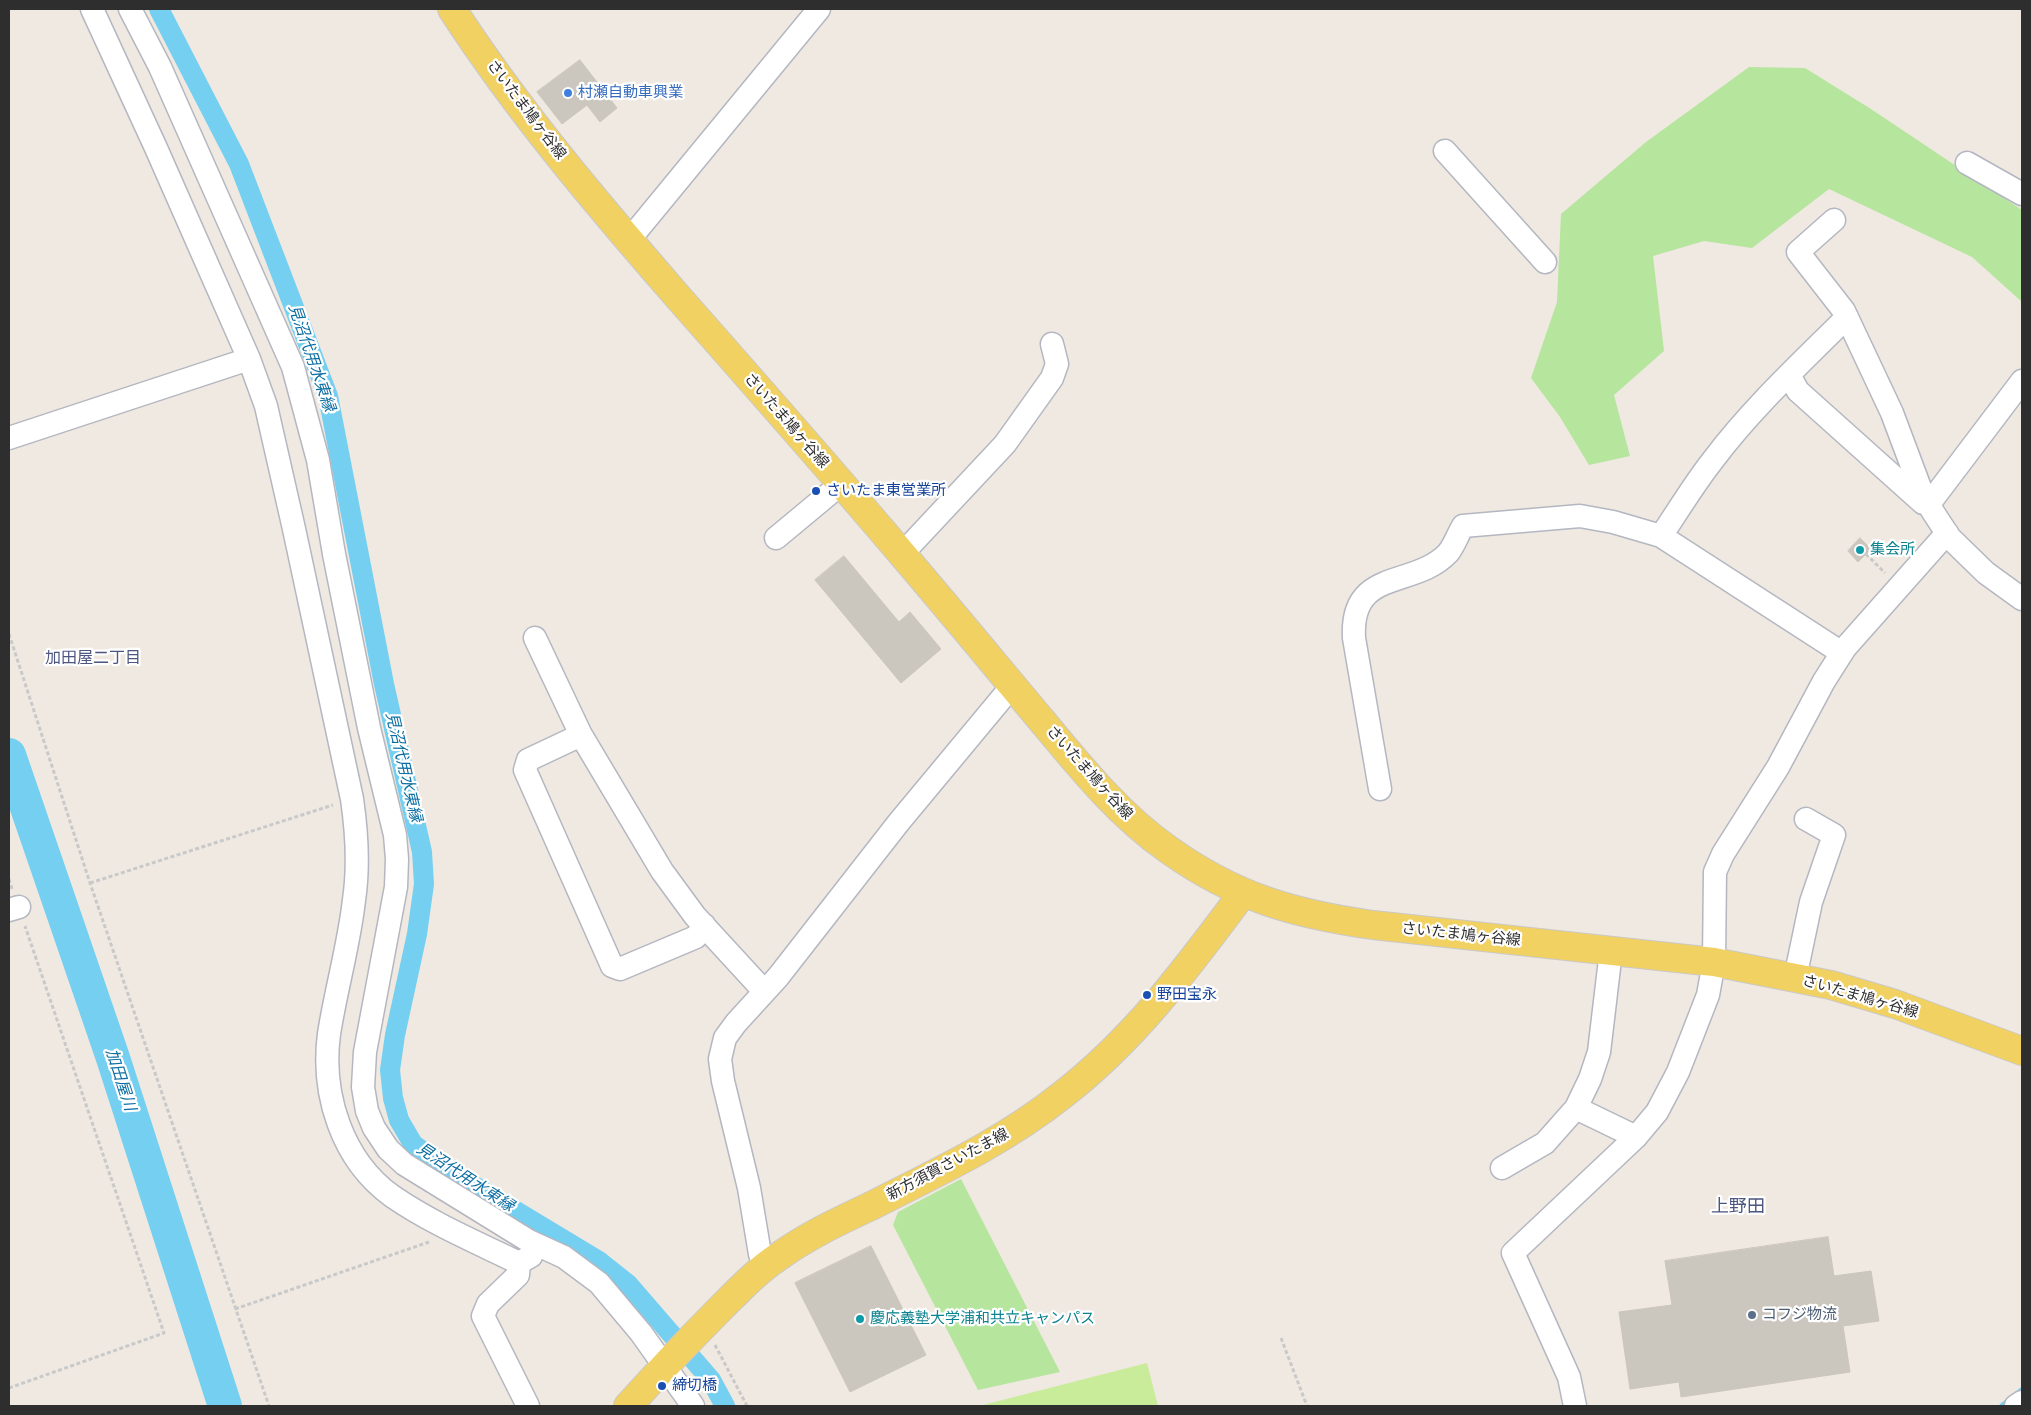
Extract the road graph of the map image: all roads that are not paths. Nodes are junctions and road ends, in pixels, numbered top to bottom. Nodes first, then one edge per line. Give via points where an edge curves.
1 (92, 9) edge
2 (130, 9) edge
3 (452, 9) edge
4 (819, 9) edge
5 (1445, 151) dead end
6 (1967, 163) dead end
7 (2022, 194) edge
8 (1834, 220) dead end
9 (629, 240) junction
10 (1546, 262) dead end
11 (1847, 318) junction
12 (1052, 344) dead end
13 (249, 360) junction
14 (1789, 375) junction
15 (2022, 381) edge
16 (9, 438) edge
17 (841, 484) junction
18 (1931, 508) junction
19 (1947, 533) junction
20 (1661, 536) junction
21 (776, 538) dead end
22 (902, 554) junction
23 (2022, 599) edge
24 (536, 638) dead end
25 (1842, 653) junction
26 (1012, 686) junction
27 (582, 735) junction
28 (1380, 789) dead end
29 (1806, 820) dead end
30 (1243, 893) junction
31 (704, 925) junction
32 (1611, 951) junction
33 (1714, 962) junction
34 (1794, 978) junction
35 (764, 991) junction
36 (2022, 1051) edge
37 (1576, 1108) junction
38 (1636, 1137) junction
39 (1502, 1168) dead end
40 (544, 1248) junction
41 (519, 1263) junction
42 (764, 1267) junction
43 (667, 1363) junction
44 (2022, 1402) edge
45 (528, 1406) edge
46 (628, 1406) edge
47 (693, 1406) edge
48 (1575, 1406) edge
49 (2016, 1406) edge

1 - 13 street
2 - 40 street via 160,67 293,367 318,460 334,554 397,859 396,887 365,1052 363,1087 367,1111 388,1149 404,1164
3 - 9 main road, さいたま鳩ヶ谷線 via 567,165
4 - 9 street
5 - 10 street
6 - 7 street
8 - 11 street via 1798,252 1831,292
9 - 17 main road, さいたま鳩ヶ谷線
11 - 14 street
11 - 18 street via 1892,413 1922,493
12 - 22 street via 1057,364 1052,378 1005,444
13 - 16 street
13 - 41 street via 266,406 357,833 354,902 329,1036 328,1074 342,1137 361,1165 391,1195 446,1228
14 - 18 street via 1798,391
14 - 20 street via 1712,460
15 - 18 street
17 - 21 street
17 - 22 main road, さいたま鳩ヶ谷線
18 - 19 street
19 - 23 street via 1986,573
19 - 25 street
20 - 25 street
20 - 28 street via 1580,516 1462,526 1448,552 1433,564 1394,579 1365,595 1356,609 1354,638
22 - 26 main road, さいたま鳩ヶ谷線
24 - 27 street
25 - 33 street via 1715,872
26 - 30 main road, さいたま鳩ヶ谷線 via 1088,776 1134,822 1182,859
26 - 35 street
27 - 31 street via 662,871
27 - 31 street via 528,760 525,770 612,966 620,969 696,938
29 - 34 street via 1834,835 1811,902
30 - 32 main road, さいたま鳩ヶ谷線 via 1285,908 1338,920
30 - 42 main road, 新方須賀さいたま線 via 1158,1004 1102,1062 1061,1097 1012,1132 823,1229
31 - 35 street
32 - 33 main road, さいたま鳩ヶ谷線
32 - 37 street via 1599,1052
33 - 34 main road, さいたま鳩ヶ谷線
33 - 38 street via 1708,995 1678,1072 1657,1112
34 - 36 main road, さいたま鳩ヶ谷線 via 1895,1004
35 - 42 street via 725,1038 720,1059
37 - 38 street
37 - 39 street via 1545,1143
38 - 48 street via 1513,1252 1569,1377
40 - 41 street
40 - 43 street via 599,1282
41 - 45 street via 518,1275 488,1304 483,1316
42 - 43 main road, 新方須賀さいたま線 via 705,1336
43 - 46 main road, 新方須賀さいたま線
43 - 47 street
44 - 49 street

